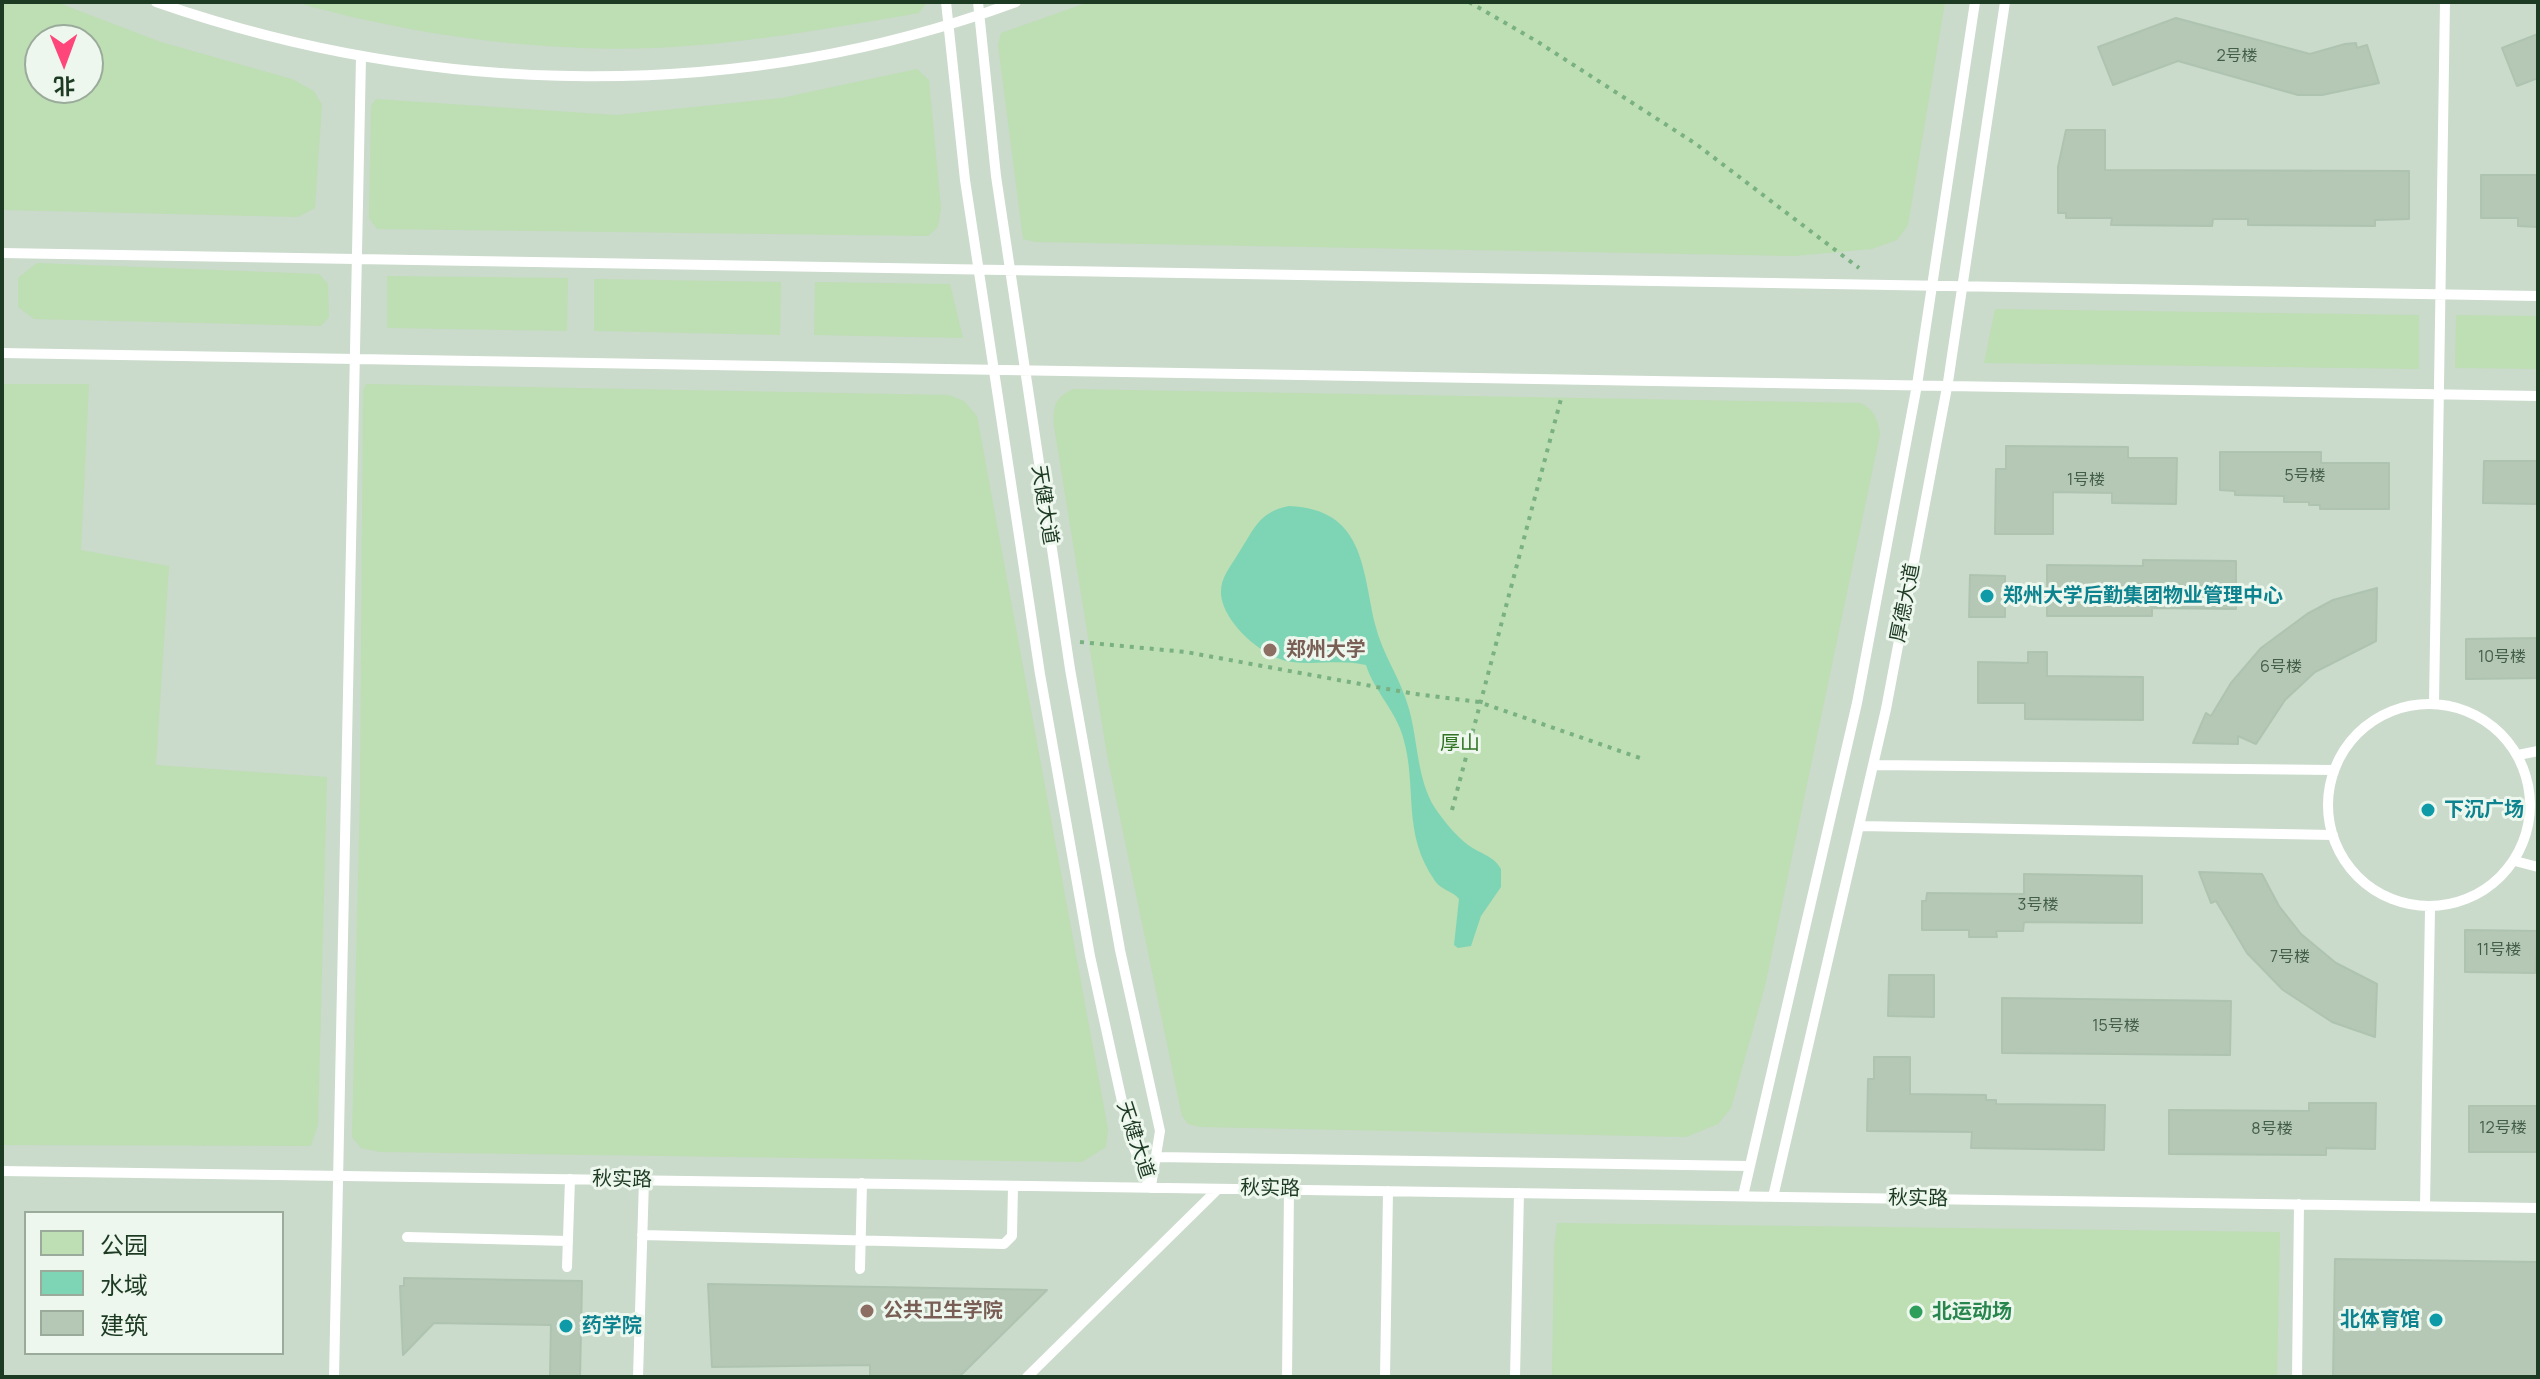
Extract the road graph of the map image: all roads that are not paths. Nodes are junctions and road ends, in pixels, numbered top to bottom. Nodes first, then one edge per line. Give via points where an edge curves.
1 (156, 2) edge
2 (946, 2) edge
3 (978, 2) edge
4 (1016, 2) edge
5 (1975, 2) edge
6 (2005, 2) edge
7 (2445, 2) edge
8 (979, 15) junction
9 (948, 24) junction
10 (361, 57) junction
11 (2, 253) edge
12 (357, 259) junction
13 (979, 269) junction
14 (1010, 270) junction
15 (1932, 286) junction
16 (1962, 286) junction
17 (2441, 294) junction
18 (2538, 296) edge
19 (2, 353) edge
20 (354, 359) junction
21 (993, 370) junction
22 (1024, 370) junction
23 (1917, 385) junction
24 (1947, 386) junction
25 (2439, 394) junction
26 (2538, 396) edge
27 (2434, 704) junction
28 (2538, 751) edge
29 (2518, 755) junction
30 (1874, 765) junction
31 (2334, 770) junction
32 (1860, 826) junction
33 (2333, 835) junction
34 (2515, 861) junction
35 (2538, 867) edge
36 (2430, 909) junction
37 (1156, 1157) junction
38 (1750, 1166) junction
39 (2, 1171) edge
40 (338, 1176) junction
41 (570, 1179) junction
42 (644, 1180) junction
43 (862, 1183) junction
44 (1013, 1186) junction
45 (1150, 1188) junction
46 (1218, 1189) junction
47 (1289, 1190) junction
48 (1388, 1191) junction
49 (1519, 1193) junction
50 (1743, 1196) junction
51 (1773, 1197) junction
52 (2299, 1204) junction
53 (2425, 1206) junction
54 (2538, 1208) edge
55 (642, 1235) junction
56 (407, 1237) dead end
57 (568, 1241) junction
58 (860, 1241) junction
59 (567, 1267) dead end
60 (860, 1269) dead end
61 (334, 1377) edge
62 (638, 1377) edge
63 (1027, 1377) edge
64 (1287, 1377) edge
65 (1385, 1377) edge
66 (1515, 1377) edge
67 (2297, 1377) edge

1 - 10 lane via 259,35
2 - 9 lane, 天健大道
3 - 8 lane, 天健大道
4 - 8 lane
5 - 15 lane, 厚德大道
6 - 16 lane, 厚德大道
7 - 17 lane
8 - 9 lane
8 - 14 lane, 天健大道
9 - 10 lane via 830,53 640,76 512,75
9 - 13 lane, 天健大道
10 - 12 lane
11 - 12 lane
12 - 13 lane
12 - 20 lane
13 - 14 lane
13 - 21 lane, 天健大道
14 - 15 lane
14 - 22 lane, 天健大道
15 - 16 lane
15 - 23 lane, 厚德大道
16 - 17 lane
16 - 24 lane, 厚德大道
17 - 18 lane
17 - 25 lane
19 - 20 lane
20 - 21 lane
20 - 40 lane
21 - 22 lane
21 - 45 lane, 天健大道 via 1090,956 1130,1138
22 - 23 lane
22 - 37 lane, 天健大道 via 1120,950 1160,1131
23 - 24 lane
23 - 38 lane, 厚德大道 via 1857,703
24 - 25 lane
24 - 30 lane, 厚德大道
25 - 26 lane
25 - 27 lane
27 - 29 lane via 2483,719
27 - 31 lane via 2409,704 2375,719 2347,745
28 - 29 lane
29 - 34 lane via 2528,778 2531,806
30 - 31 lane
30 - 32 lane, 厚德大道
31 - 33 lane via 2328,813
32 - 33 lane
32 - 51 lane, 厚德大道
33 - 36 lane via 2344,864 2371,888
34 - 35 lane
34 - 36 lane via 2479,893
36 - 53 lane
37 - 38 lane
37 - 45 lane, 天健大道
38 - 50 lane, 厚德大道
39 - 40 lane, 秋实路
40 - 41 lane, 秋实路
40 - 61 lane
41 - 42 lane, 秋实路
41 - 57 lane
42 - 43 lane, 秋实路
42 - 55 lane
43 - 44 lane, 秋实路
43 - 58 lane
44 - 45 lane, 秋实路
44 - 58 lane via 1012,1236 1004,1244
45 - 46 lane, 秋实路
46 - 47 lane, 秋实路
46 - 63 lane
47 - 48 lane, 秋实路
47 - 64 lane
48 - 49 lane, 秋实路
48 - 65 lane
49 - 50 lane, 秋实路
49 - 66 lane
50 - 51 lane, 秋实路
51 - 52 lane, 秋实路
52 - 53 lane, 秋实路
52 - 67 lane
53 - 54 lane, 秋实路
55 - 58 lane
55 - 62 lane
56 - 57 lane
57 - 59 lane
58 - 60 lane

